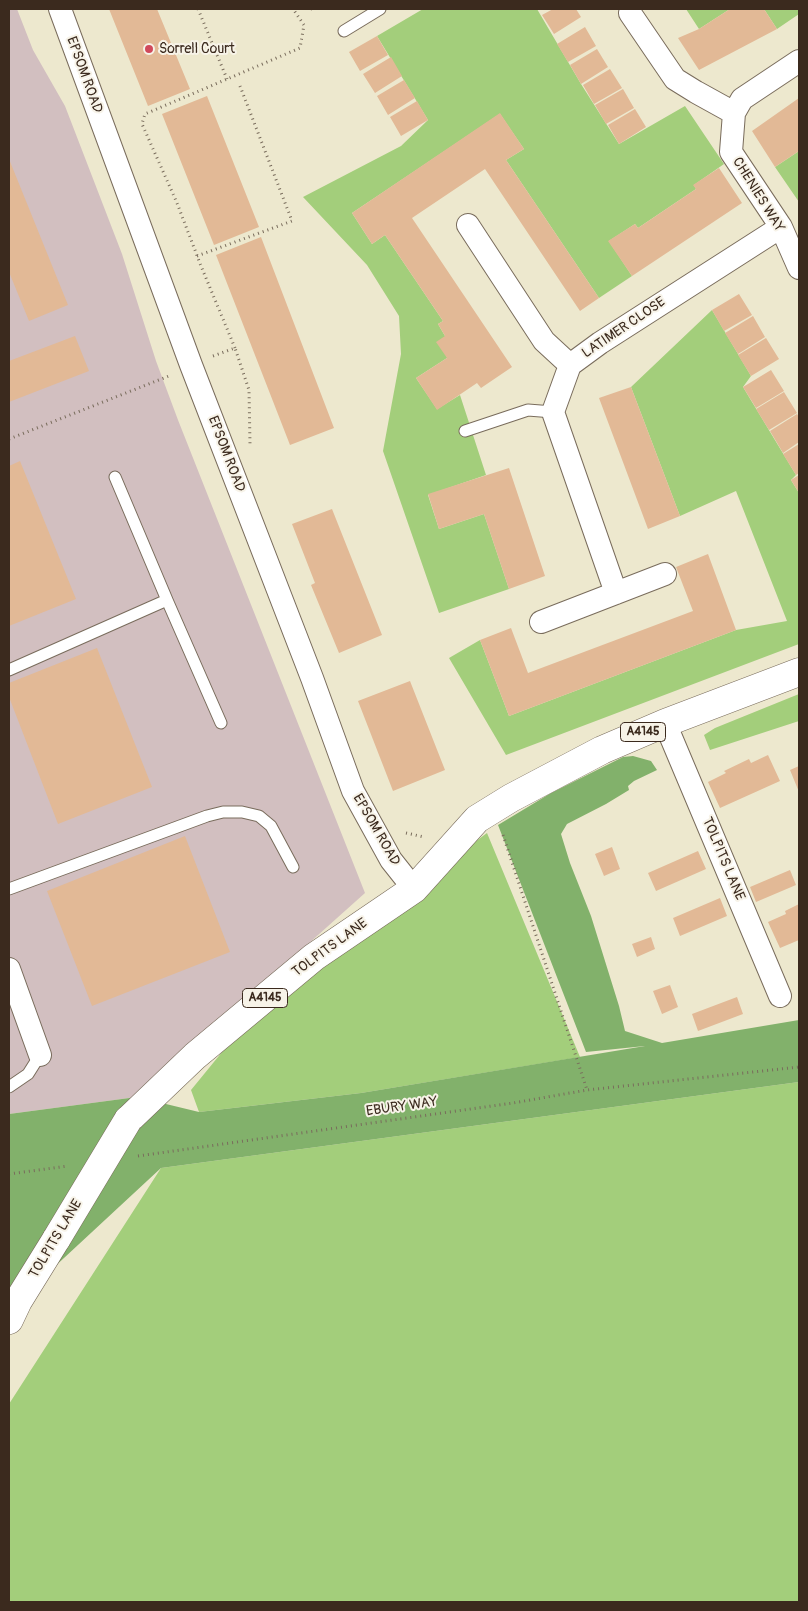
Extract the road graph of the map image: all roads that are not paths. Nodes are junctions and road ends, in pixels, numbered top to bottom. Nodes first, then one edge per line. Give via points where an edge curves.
1 (60, 9) edge
2 (380, 9) edge
3 (630, 13) dead end
4 (344, 31) dead end
5 (799, 61) edge
6 (734, 113) junction
7 (468, 225) dead end
8 (781, 227) junction
9 (799, 268) edge
10 (570, 365) junction
11 (553, 412) junction
12 (464, 431) dead end
13 (115, 477) dead end
14 (665, 574) dead end
15 (616, 593) junction
16 (167, 600) junction
17 (541, 622) dead end
18 (9, 670) edge
19 (799, 672) edge
20 (221, 723) dead end
21 (665, 723) junction
22 (293, 867) dead end
23 (9, 888) edge
24 (414, 889) junction
25 (9, 969) edge
26 (780, 996) dead end
27 (40, 1055) joint
28 (9, 1088) edge
29 (9, 1320) edge

1 - 24 street, EPSOM ROAD via 191,365 354,791 391,860
2 - 4 lane
3 - 6 street via 675,79
5 - 6 street via 742,99
6 - 8 street, CHENIES WAY via 731,152
7 - 10 street via 544,341
8 - 9 street, CHENIES WAY
8 - 10 street, LATIMER CLOSE
10 - 11 street, LATIMER CLOSE
11 - 12 lane via 528,410
11 - 15 street
13 - 16 lane
14 - 15 street
15 - 17 street
16 - 18 lane
16 - 20 lane
19 - 21 main road, TOLPITS LANE / A4145
21 - 24 main road, TOLPITS LANE / A4145 via 602,750 477,819
21 - 26 street, TOLPITS LANE
22 - 23 lane via 271,826 259,816 223,812
24 - 29 main road, TOLPITS LANE / A4145, bridge via 314,957 195,1056 128,1120
25 - 27 street
27 - 28 lane via 28,1074

